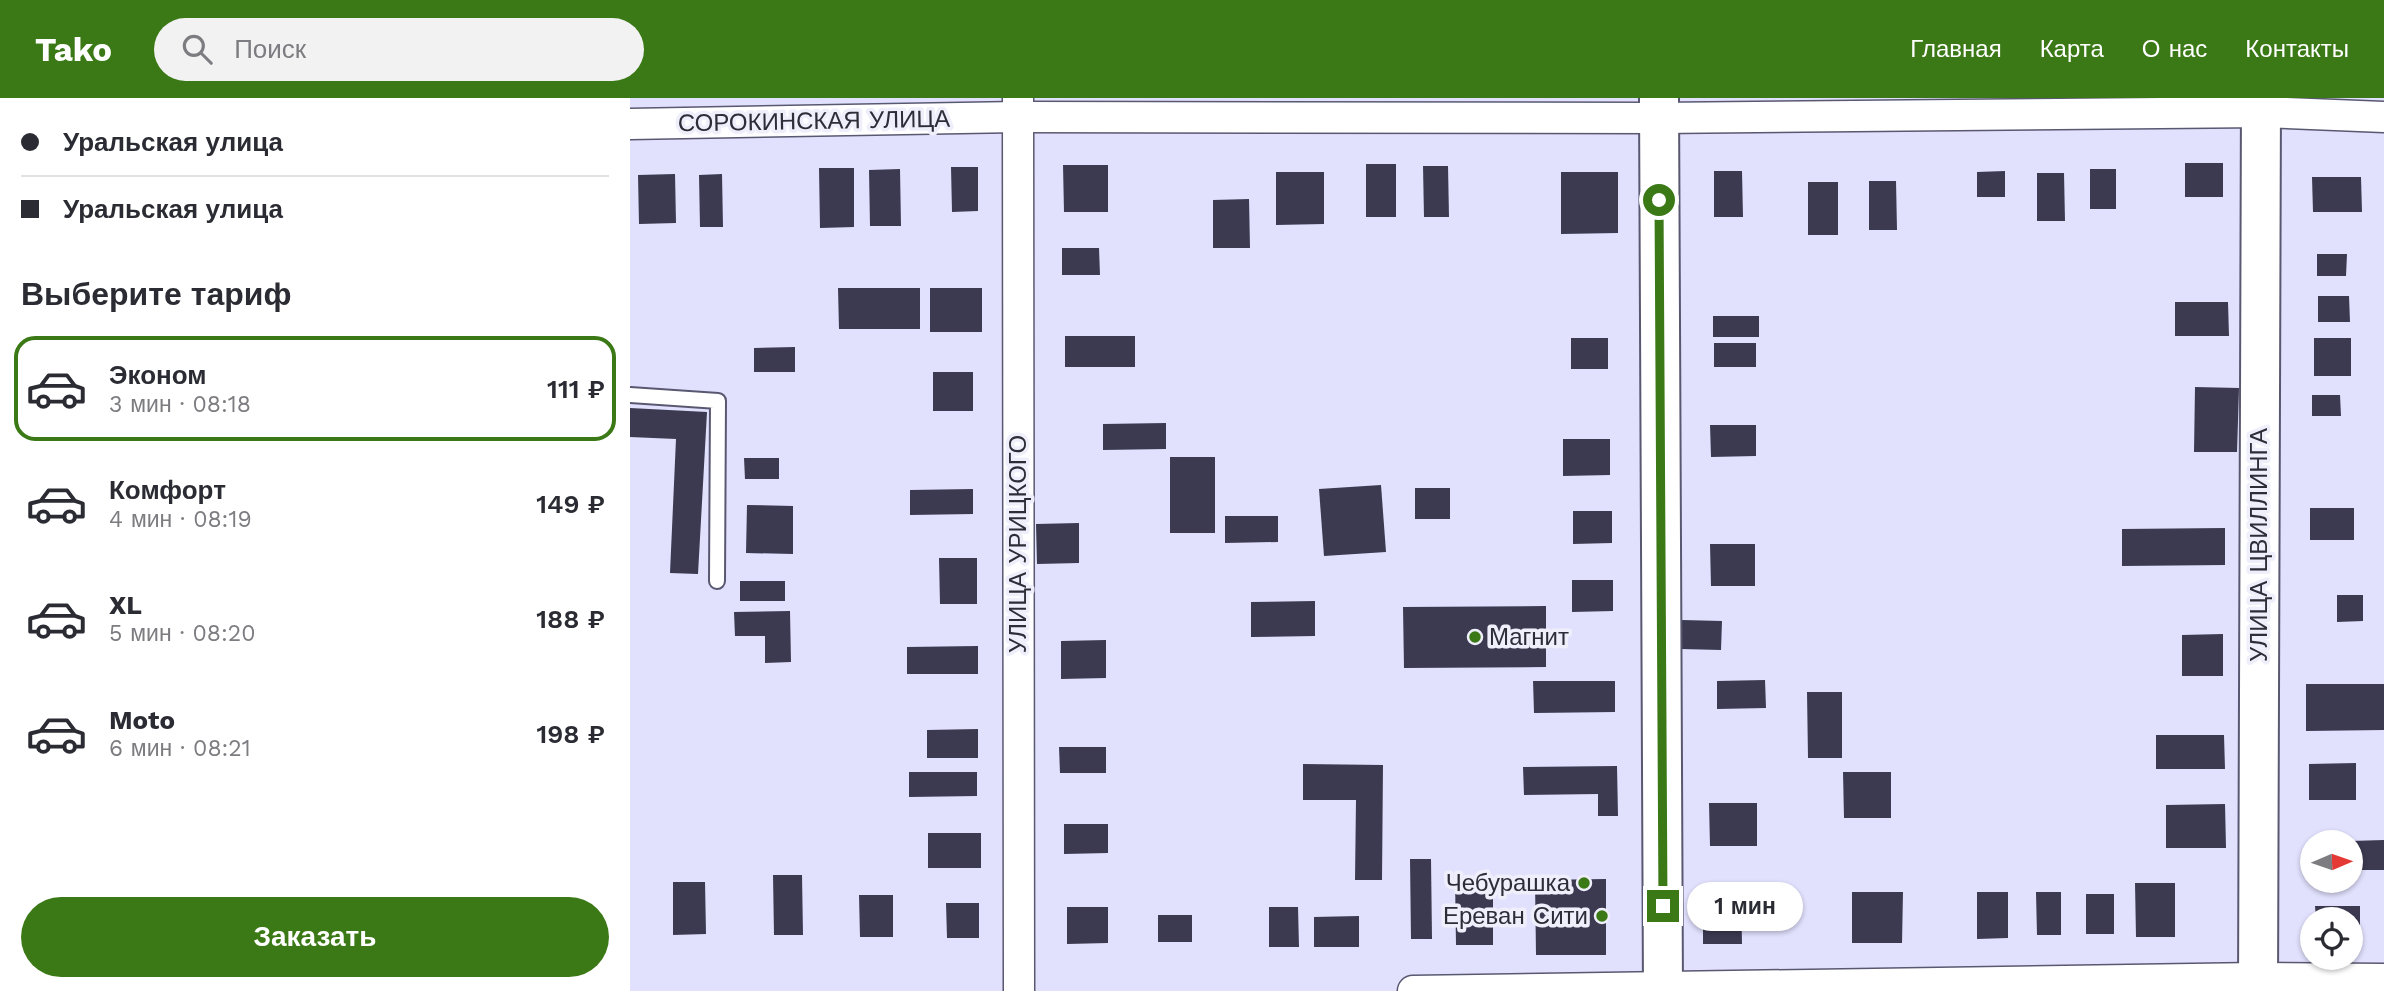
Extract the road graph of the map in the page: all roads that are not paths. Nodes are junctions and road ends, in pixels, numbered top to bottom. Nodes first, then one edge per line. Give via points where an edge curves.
1 (2262, 105) edge
2 (1018, 108) edge
3 (1659, 108) edge
4 (2384, 117) edge
5 (630, 124) edge
6 (630, 395) edge
7 (717, 581) dead end
8 (2384, 979) edge
9 (2257, 985) edge
10 (1663, 989) edge
11 (1018, 991) edge
12 (1413, 991) edge

1 - 3 street, СОРОКИНСКАЯ УЛИЦА
1 - 4 street, СОРОКИНСКАЯ УЛИЦА
1 - 9 street, УЛИЦА ЦВИЛЛИНГА
2 - 3 street, СОРОКИНСКАЯ УЛИЦА
2 - 5 street, СОРОКИНСКАЯ УЛИЦА
2 - 11 street, УЛИЦА УРИЦКОГО
3 - 10 street
6 - 7 lane via 718,401
8 - 9 street
9 - 10 street
10 - 12 street

